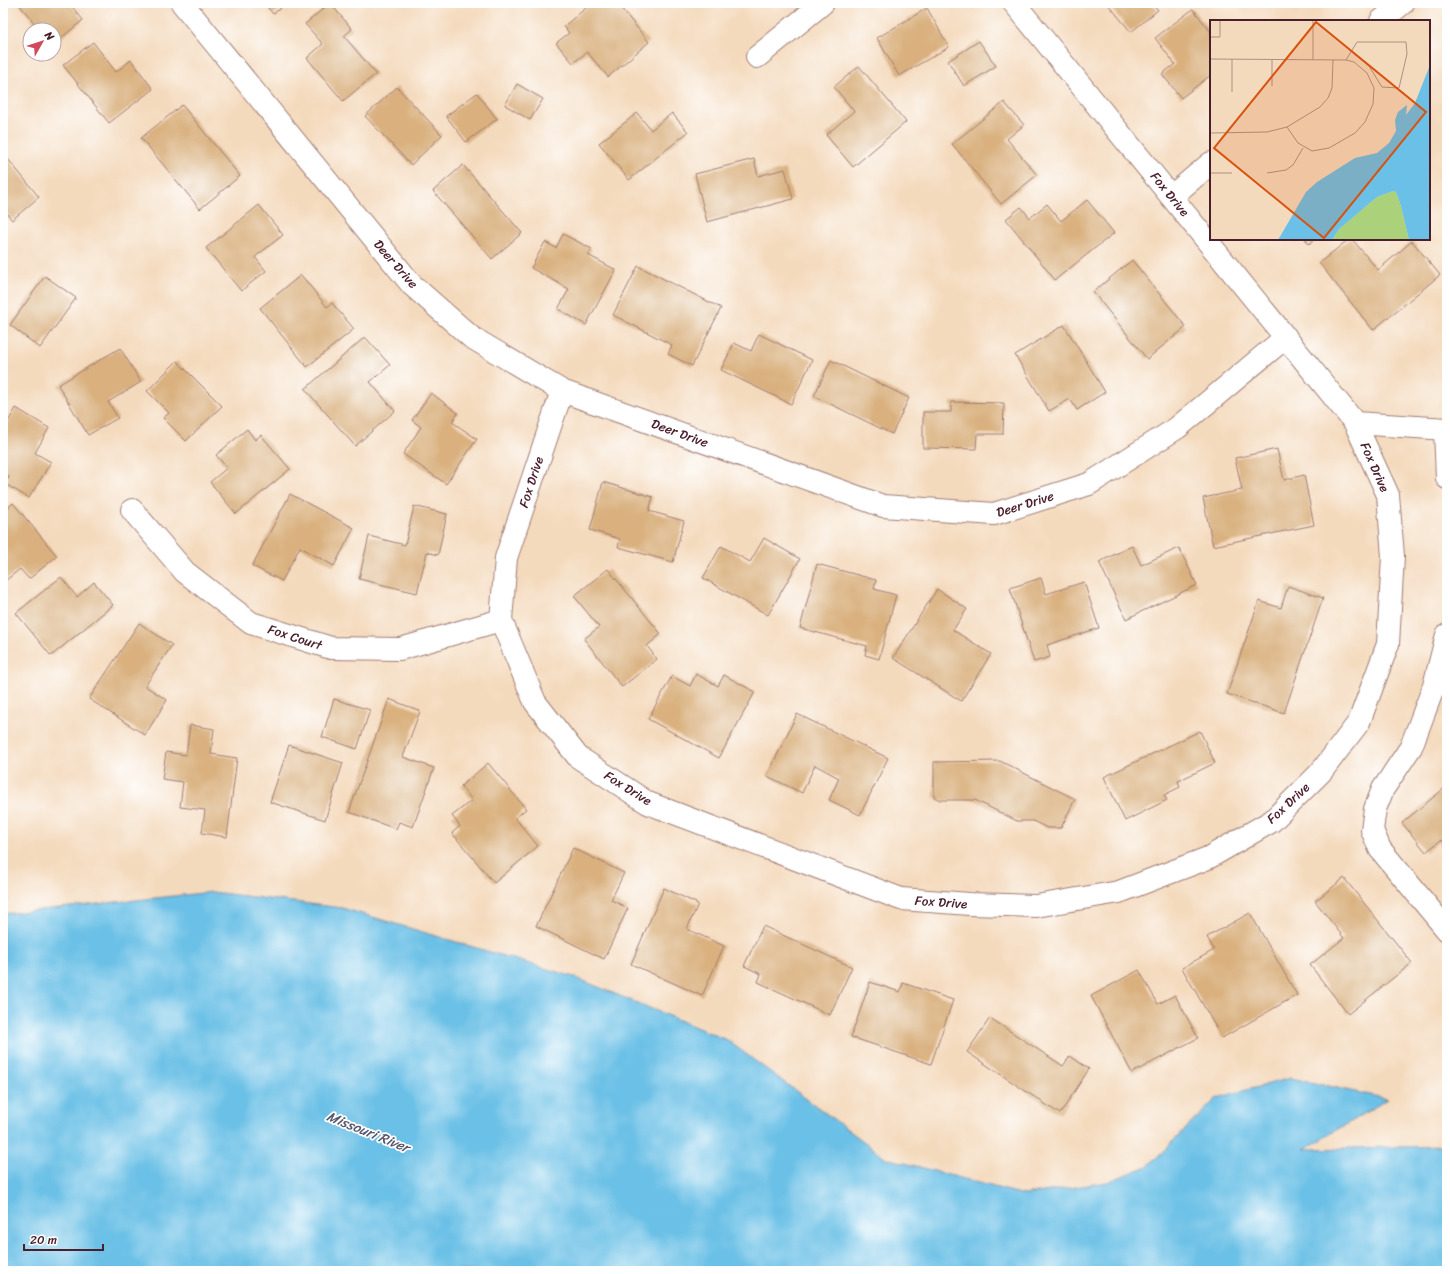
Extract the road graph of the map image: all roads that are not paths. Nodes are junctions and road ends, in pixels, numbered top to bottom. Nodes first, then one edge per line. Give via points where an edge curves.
1 (182, 3) edge
2 (823, 3) edge
3 (1014, 3) edge
4 (1403, 3) edge
5 (1382, 20) edge
6 (757, 57) dead end
7 (1210, 164) edge
8 (1172, 196) junction
9 (1286, 337) junction
10 (562, 391) junction
11 (1355, 423) junction
12 (1446, 429) edge
13 (1447, 478) edge
14 (132, 510) dead end
15 (501, 620) junction
16 (1447, 634) edge
17 (1447, 930) edge

1 - 10 street, Deer Drive via 412,285 471,337
2 - 6 street
3 - 8 street, Fox Drive
4 - 5 street
7 - 8 street
8 - 9 street, Fox Drive
9 - 10 street, Deer Drive via 1177,428 1089,484 994,514 883,506
9 - 11 street, Fox Drive
10 - 15 street, Fox Drive via 506,558
11 - 12 street, Fox Drive
11 - 15 street, Fox Drive via 1388,495 1394,556 1388,644 1359,722 1321,772 1272,821 1208,858 1119,892 1036,906 901,899 648,803 578,757 535,702
12 - 13 street, Fox Drive
14 - 15 street, Fox Court via 185,572 251,623 331,648 400,649
16 - 17 street via 1434,686 1411,748 1383,790 1375,809 1372,830 1380,849

